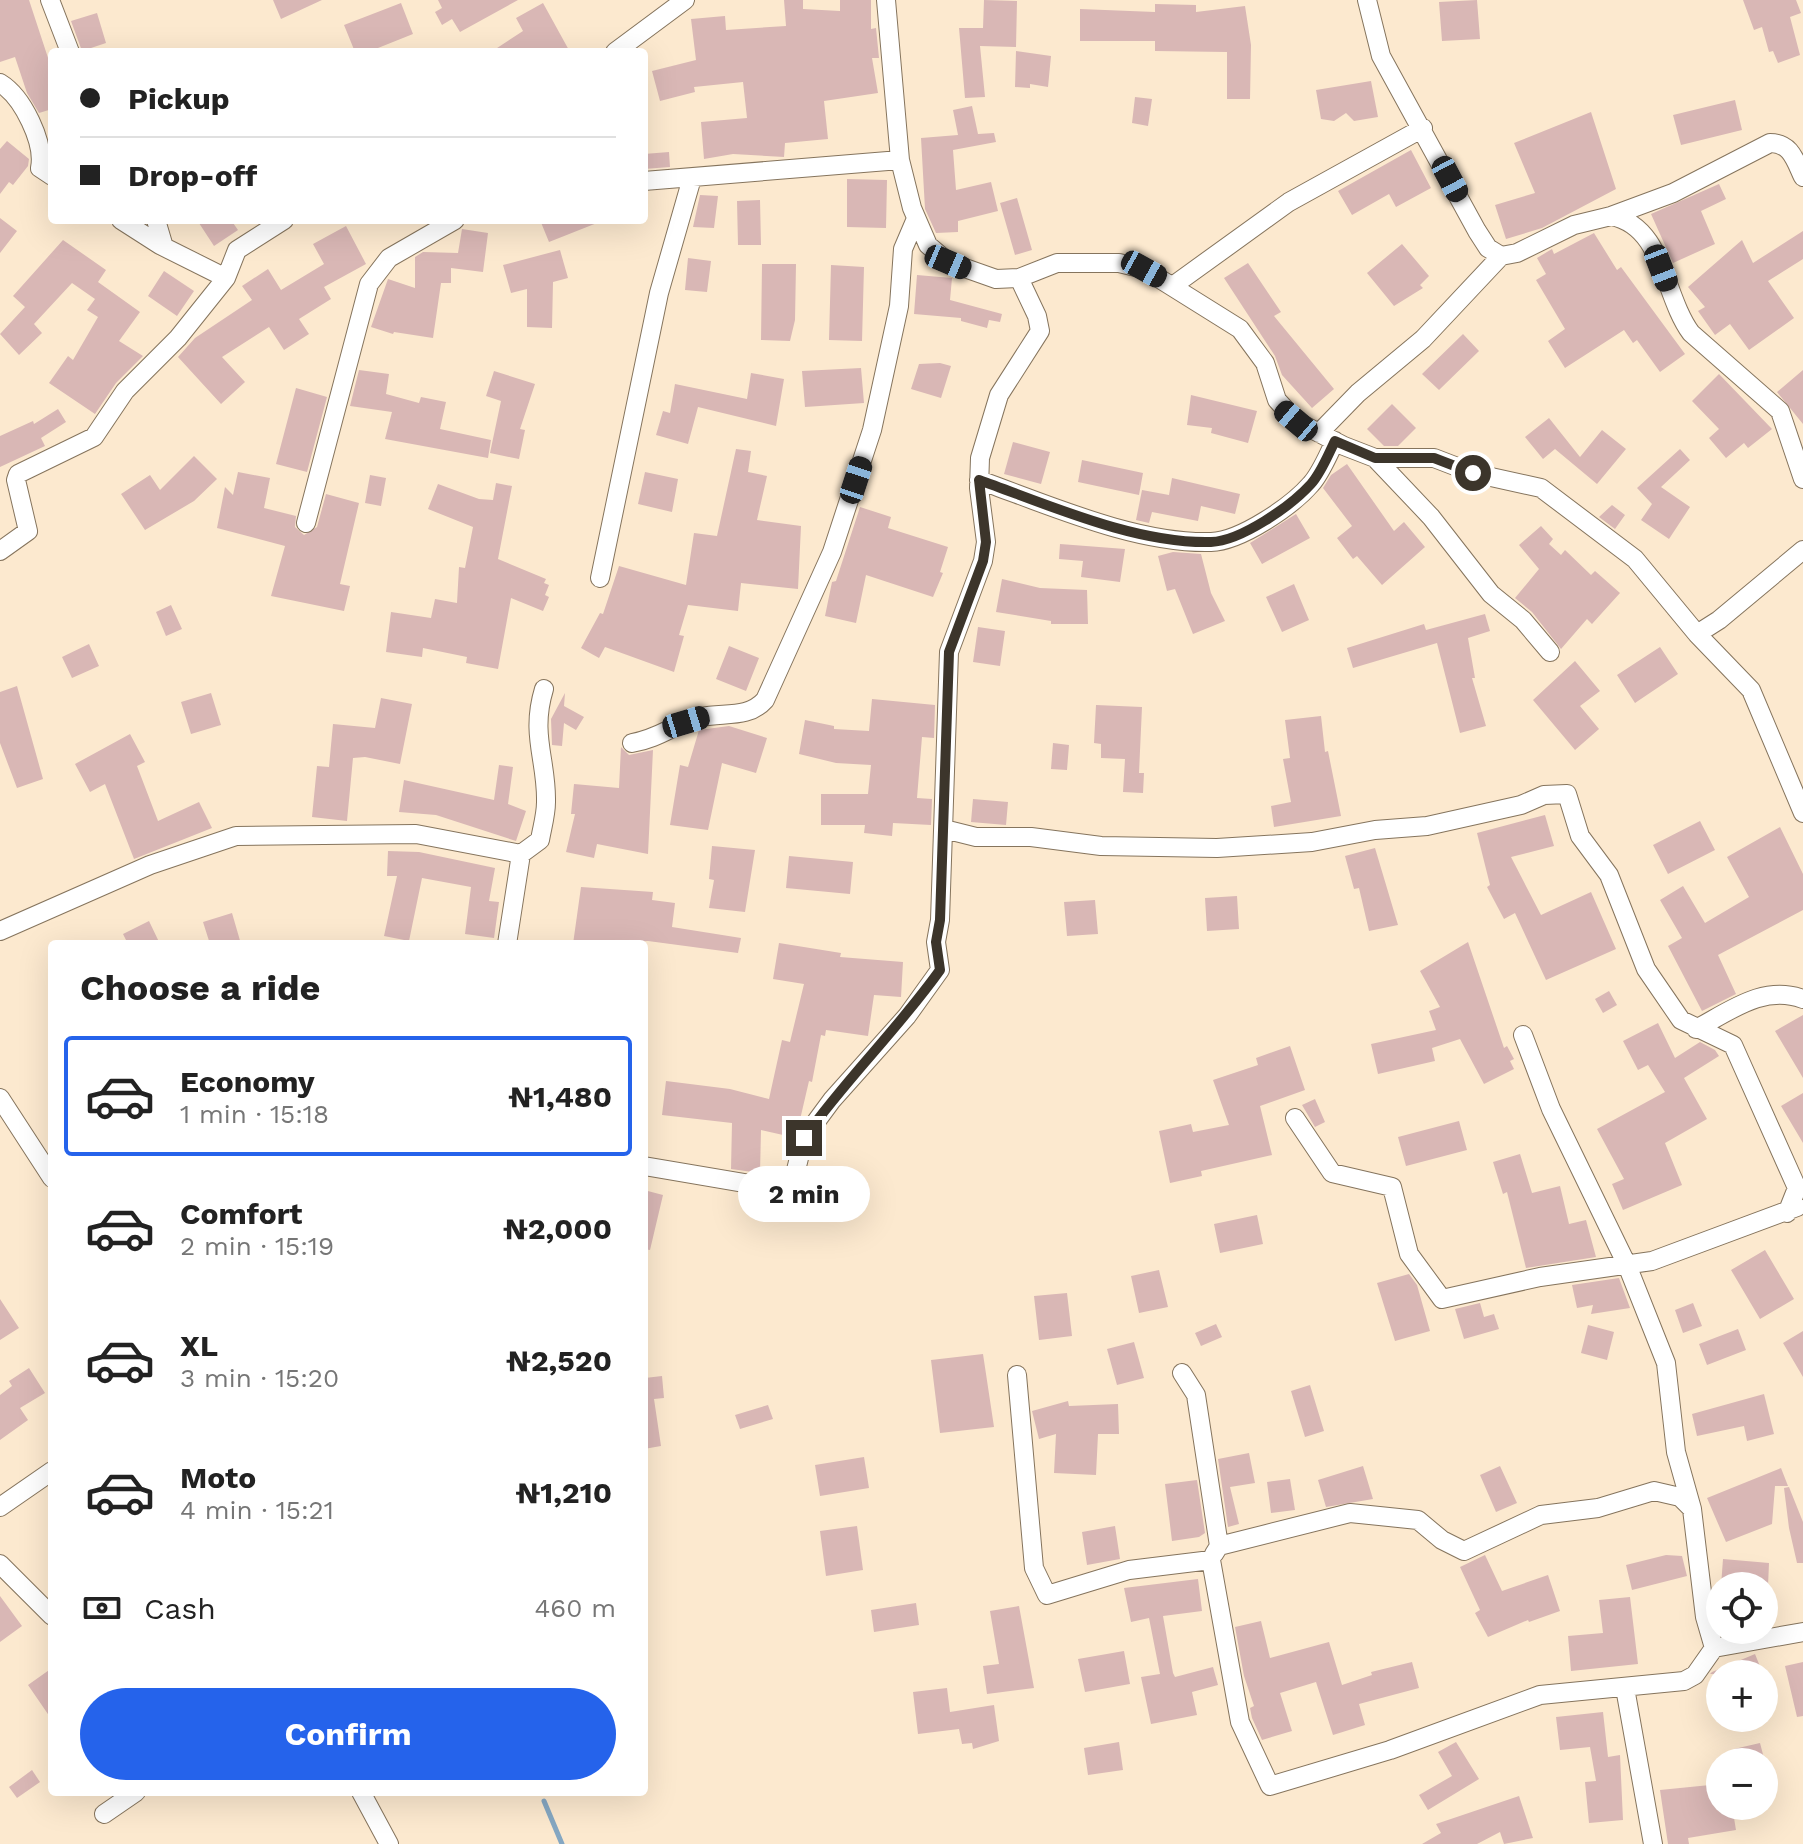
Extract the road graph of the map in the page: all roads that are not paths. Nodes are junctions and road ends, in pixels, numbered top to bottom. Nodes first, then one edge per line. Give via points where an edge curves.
1 (50, 0) edge
2 (685, 0) edge
3 (886, 0) edge
4 (1367, 0) edge
5 (68, 48) edge
6 (620, 48) edge
7 (0, 83) edge
8 (1423, 128) junction
9 (900, 160) junction
10 (48, 173) edge
11 (1803, 177) edge
12 (692, 178) junction
13 (648, 181) edge
14 (1611, 216) junction
15 (915, 221) junction
16 (127, 224) edge
17 (157, 224) edge
18 (278, 224) edge
19 (448, 224) edge
20 (164, 247) junction
21 (1501, 256) junction
22 (226, 278) junction
23 (1019, 278) junction
24 (1174, 285) junction
25 (1327, 437) junction
26 (1375, 458) junction
27 (1803, 479) edge
28 (979, 480) junction
29 (306, 523) dead end
30 (1803, 550) edge
31 (0, 551) edge
32 (600, 578) dead end
33 (1697, 634) junction
34 (1550, 652) dead end
35 (544, 689) dead end
36 (632, 743) dead end
37 (1803, 813) edge
38 (944, 829) junction
39 (521, 854) junction
40 (0, 931) edge
41 (508, 940) edge
42 (1803, 999) edge
43 (1696, 1029) junction
44 (1523, 1035) dead end
45 (0, 1098) edge
46 (1295, 1118) dead end
47 (648, 1167) edge
48 (48, 1172) edge
49 (1795, 1208) edge
50 (1627, 1265) junction
51 (1182, 1373) dead end
52 (1017, 1375) dead end
53 (48, 1474) edge
54 (0, 1507) edge
55 (1692, 1509) junction
56 (1215, 1553) junction
57 (0, 1564) edge
58 (48, 1612) edge
59 (1803, 1632) edge
60 (1714, 1648) junction
61 (1625, 1688) junction
62 (130, 1796) edge
63 (363, 1796) edge
64 (104, 1814) dead end
65 (389, 1844) edge
66 (1653, 1844) edge

1 - 5 street
2 - 6 street
3 - 9 street
4 - 8 street via 1381,56
7 - 10 street via 18,98 43,154 40,168
8 - 21 street via 1477,231
8 - 24 street via 1289,202
9 - 12 street
9 - 15 street
11 - 14 street via 1789,148 1770,143 1673,193
12 - 13 street
12 - 32 street via 659,293
14 - 21 street via 1574,225
14 - 27 street via 1643,230 1691,333 1780,411
15 - 23 street via 928,245 948,262 996,279
15 - 36 street via 903,249 899,306 872,430 832,552 765,700 747,713 703,716 654,739
16 - 20 street
17 - 20 street
18 - 22 street via 237,250
19 - 29 street via 389,258 369,284
20 - 22 street
21 - 25 street via 1423,339 1358,393
22 - 31 street via 178,338 125,391 94,437 18,474 28,531
23 - 24 street via 1057,263 1119,263
23 - 28 street via 1040,331 999,395 985,432
24 - 25 street via 1240,329 1265,363 1282,408
25 - 26 street
25 - 28 street via 1312,483 1269,520 1214,542 1144,534
26 - 33 street via 1434,458 1541,488 1635,559
26 - 34 street via 1431,517 1491,594
28 - 38 street via 986,542 949,652
30 - 33 street
33 - 37 street via 1751,690
35 - 39 street via 538,751 546,803 540,840
38 - 43 street via 976,837 1101,846 1217,848 1427,826 1544,795 1567,794 1580,836 1609,875 1646,969 1681,1020
38 - 47 street via 936,942 940,970 804,1138 786,1190
39 - 40 street via 416,834 236,836 150,865
39 - 41 street
42 - 43 street via 1787,993 1757,996
43 - 49 street via 1733,1045 1797,1188
44 - 50 street via 1551,1109
45 - 48 street
46 - 50 street via 1332,1173 1392,1187 1409,1254 1442,1299
49 - 50 street via 1652,1261
50 - 55 street via 1666,1363 1676,1452
51 - 56 street via 1196,1395
52 - 56 street via 1034,1568 1047,1595 1129,1570
53 - 54 street
55 - 56 street via 1680,1497 1654,1491 1598,1508 1541,1515 1464,1551 1418,1520 1350,1513
55 - 60 street via 1705,1617
56 - 61 street via 1240,1722 1270,1786 1390,1750 1540,1695
57 - 58 street
59 - 60 street
60 - 61 street via 1695,1675 1684,1681
61 - 66 street
62 - 64 street
63 - 65 street

